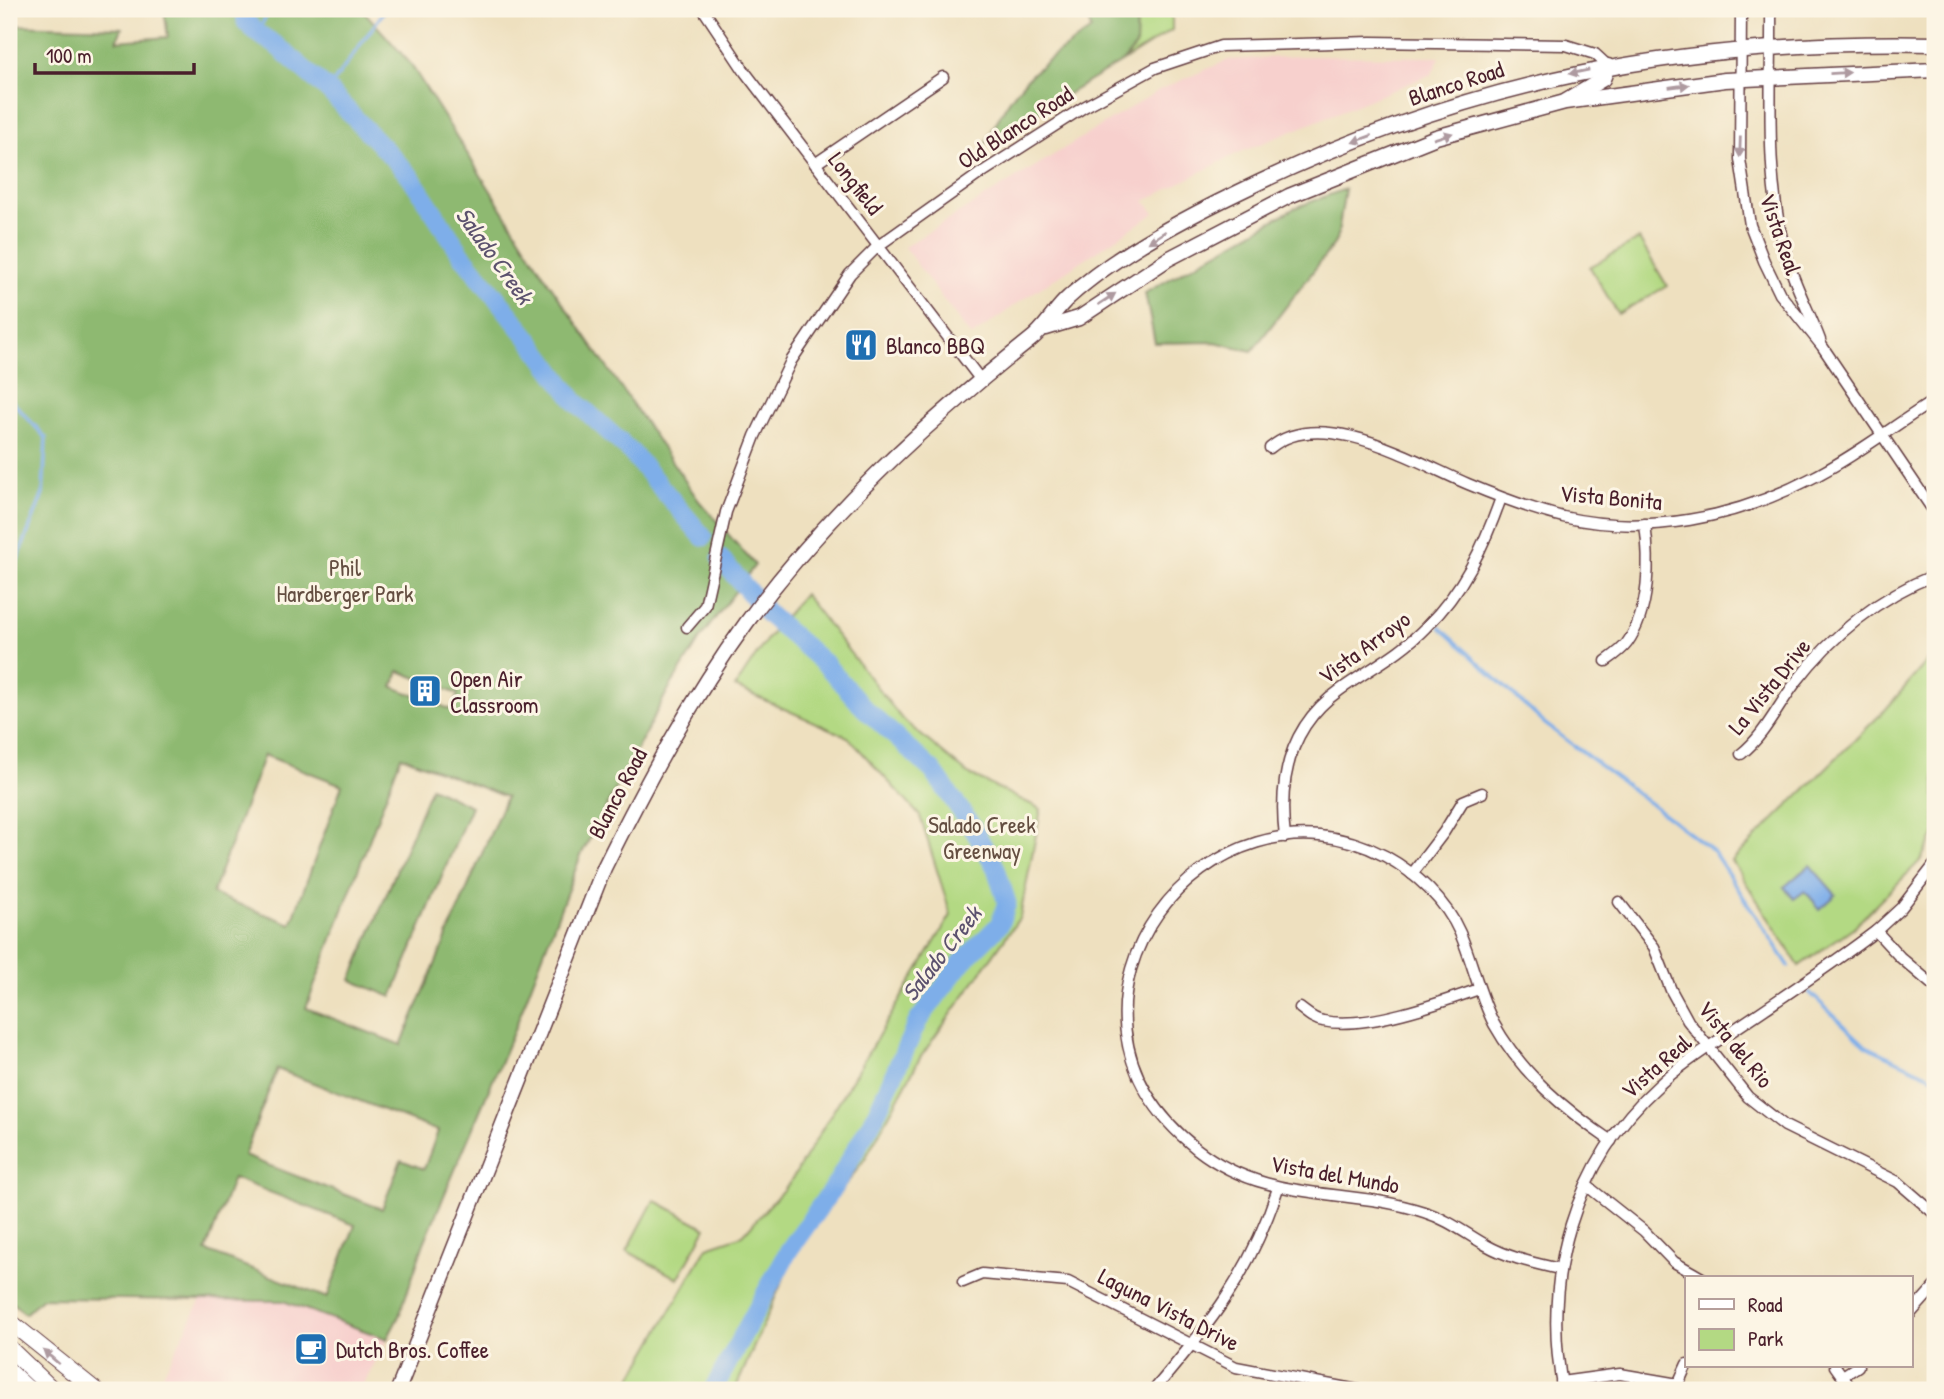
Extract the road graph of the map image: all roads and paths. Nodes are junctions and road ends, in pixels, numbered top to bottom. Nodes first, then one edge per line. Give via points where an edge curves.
1 (703, 9) edge
2 (1741, 9) edge
3 (1771, 9) edge
4 (1905, 43) junction
5 (1935, 44) edge
6 (1772, 46) junction
7 (1741, 48) junction
8 (1608, 66) junction
9 (1909, 69) junction
10 (1935, 69) edge
11 (943, 76) dead end
12 (1772, 77) junction
13 (1742, 79) junction
14 (1564, 102) junction
15 (815, 164) junction
16 (878, 246) junction
17 (1046, 328) junction
18 (1822, 346) junction
19 (980, 379) junction
20 (1935, 400) edge
21 (1882, 433) junction
22 (1270, 448) dead end
23 (1501, 498) junction
24 (1935, 513) edge
25 (1645, 524) junction
26 (1935, 575) edge
27 (687, 627) dead end
28 (1606, 661) dead end
29 (1741, 754) dead end
30 (1482, 793) dead end
31 (1285, 838) junction
32 (1935, 864) edge
33 (1412, 874) junction
34 (1619, 902) dead end
35 (1876, 930) junction
36 (1935, 987) edge
37 (1479, 989) junction
38 (1300, 1007) dead end
39 (1708, 1048) junction
40 (1611, 1141) junction
41 (1586, 1185) junction
42 (1278, 1188) junction
43 (1935, 1214) edge
44 (1559, 1269) junction
45 (1698, 1276) edge
46 (963, 1282) dead end
47 (1935, 1286) edge
48 (1912, 1312) edge
49 (9, 1321) edge
50 (1193, 1345) junction
51 (9, 1348) edge
52 (1685, 1368) edge
53 (1837, 1368) edge
54 (1855, 1368) edge
55 (9, 1371) edge
56 (1843, 1376) junction
57 (1562, 1386) edge
58 (29, 1390) edge
59 (53, 1390) edge
60 (95, 1390) edge
61 (398, 1390) edge
62 (1154, 1390) edge
63 (1357, 1390) edge
64 (1852, 1390) edge

1 - 15 street, Longfield
2 - 7 street, Vista Real
3 - 6 street, Vista Real
4 - 5 main road, Blanco Road
4 - 6 main road, Blanco Road
4 - 9 main road
6 - 7 main road, Blanco Road
6 - 12 street, Vista Real
7 - 8 main road, Blanco Road
7 - 13 street, Vista Real
8 - 14 main road via 1603,79
8 - 16 street, Old Blanco Road via 1595,54 1566,45 1371,42 1221,46 1156,68 1084,107
8 -> 17 main road, Blanco Road via 1506,89 1278,173 1210,206 1126,257 1066,299
9 - 10 main road, Blanco Road
12 -> 9 main road, Blanco Road
11 - 15 street
12 - 13 main road, Blanco Road
12 - 18 street, Vista Real via 1775,201 1786,256
14 -> 13 main road, Blanco Road
13 -> 18 street, Vista Real via 1740,159 1750,225 1780,294
17 -> 14 main road, Blanco Road via 1079,318 1168,259 1289,196 1436,137
15 - 16 street, Longfield
16 - 19 street, Longfield
16 - 27 street, Old Blanco Road via 828,303 771,399 726,512 705,606
17 - 19 main road, Blanco Road
18 - 21 street, Vista Real
19 - 61 main road, Blanco Road via 887,462 793,565 699,694 642,792 604,868
20 - 21 street, Vista Bonita
21 - 24 street, Vista Real
21 - 25 street, Vista Bonita via 1791,488 1716,515
22 - 23 street, Vista Bonita via 1296,435 1323,434 1370,442
23 - 25 street, Vista Bonita via 1566,517
23 - 31 street, Vista Arroyo via 1480,551 1448,603 1411,642 1330,697 1302,728 1283,779
25 - 28 street via 1648,568 1641,609 1626,645
26 - 29 street, La Vista Drive via 1882,602 1846,628 1796,682 1760,739
30 - 33 street via 1463,801
31 - 33 street, Vista del Mundo via 1347,842 1382,855
31 - 42 street, Vista del Mundo via 1236,850 1178,892 1136,951 1126,981 1124,1012 1134,1066 1167,1119 1229,1170
32 - 35 street, Vista Real
33 - 37 street, Vista del Mundo via 1452,918
34 - 39 street, Vista del Rio via 1654,947 1679,1006
35 - 36 street
35 - 39 street, Vista Real
37 - 38 street via 1434,1005 1362,1021 1324,1022
37 - 40 street, Vista del Mundo via 1495,1025 1531,1075 1577,1118
39 - 40 street, Vista Real via 1659,1085
39 - 43 street, Vista del Rio via 1732,1081 1766,1112 1898,1182
40 - 41 street, Vista Real
41 - 44 street, Vista Real
41 - 45 street via 1644,1231 1674,1262
42 - 44 street, Vista del Mundo via 1411,1208 1444,1220 1503,1253
42 - 50 street via 1246,1269
44 - 57 street, Vista Real via 1555,1331
46 - 50 street, Laguna Vista Drive via 982,1274 1068,1282
47 - 48 street
60 -> 49 highway
50 - 62 street
50 - 63 street, Laguna Vista Drive via 1251,1372
51 - 59 highway
52 - 57 street via 1678,1384 1620,1374
53 - 56 street
54 - 56 street
55 - 58 highway
56 - 64 street

